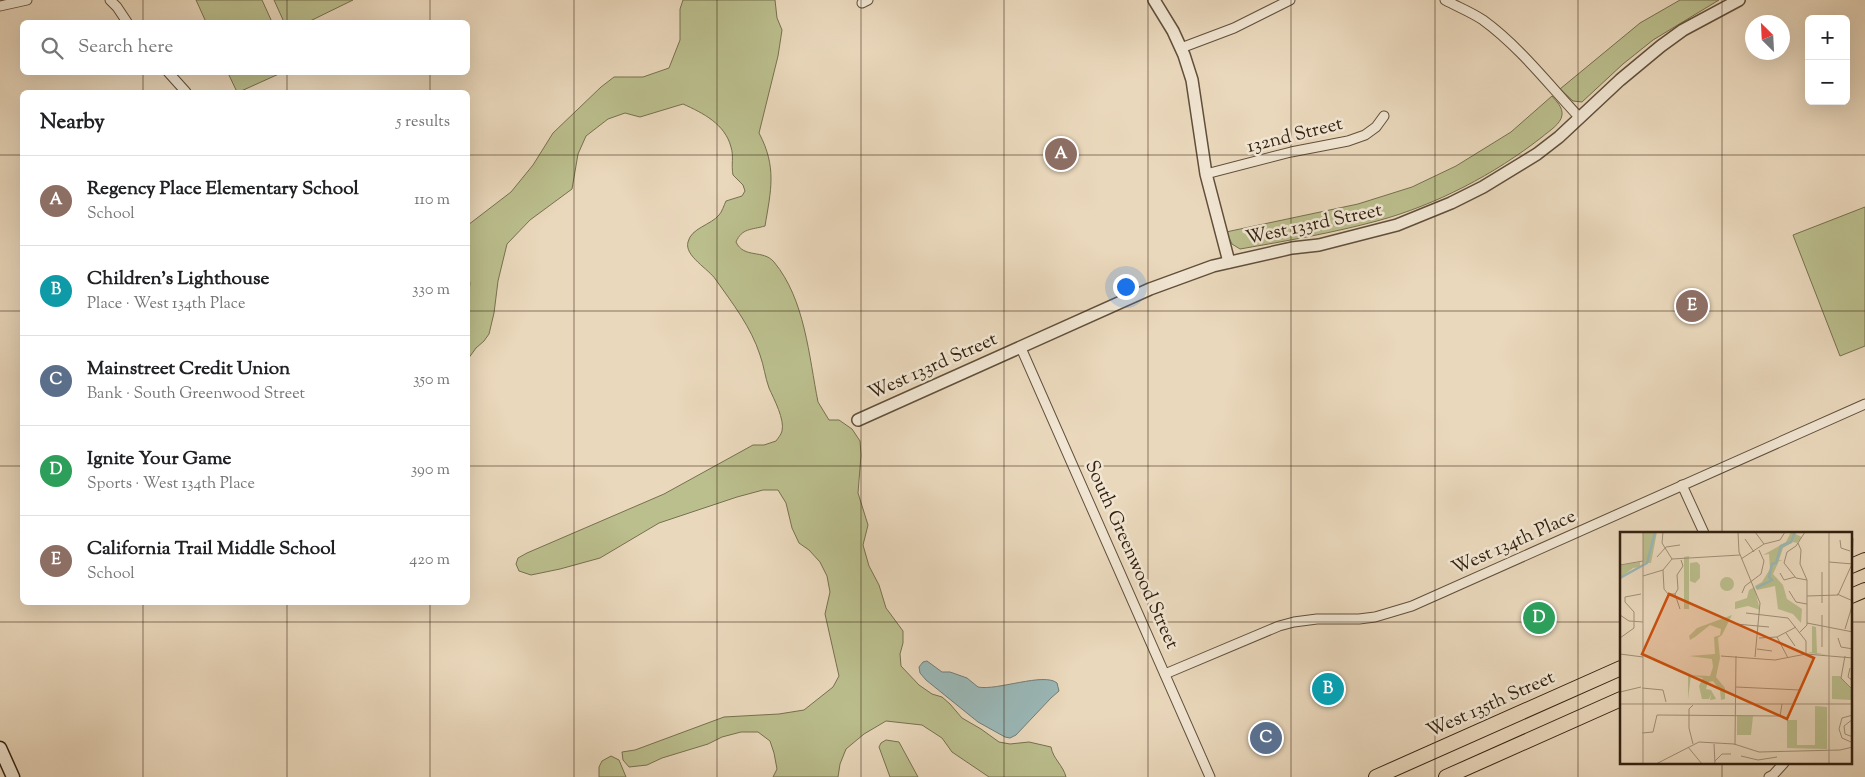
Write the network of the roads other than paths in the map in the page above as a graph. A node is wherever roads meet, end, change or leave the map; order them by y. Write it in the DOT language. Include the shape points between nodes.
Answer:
graph roads {
  1 [pos="27,0"];
  2 [pos="110,0"];
  3 [pos="1154,0"];
  4 [pos="1290,0"];
  5 [pos="1445,0"];
  6 [pos="1739,0"];
  7 [pos="0,6"];
  8 [pos="125,20"];
  9 [pos="1181,48"];
  10 [pos="171,75"];
  11 [pos="184,90"];
  12 [pos="1384,116"];
  13 [pos="1580,118"];
  14 [pos="1206,174"];
  15 [pos="1229,262"];
  16 [pos="1021,348"];
  17 [pos="1865,404"];
  18 [pos="858,420"];
  19 [pos="1682,485"];
  20 [pos="1704,532"];
  21 [pos="1865,560"];
  22 [pos="1852,566"];
  23 [pos="1865,590"];
  24 [pos="1852,596"];
  25 [pos="1620,668"];
  26 [pos="1165,674"];
  27 [pos="1620,699"];
  28 [pos="0,748"];
  29 [pos="1783,764"];
  30 [pos="13,777"];
  31 [pos="1210,777"];
  32 [pos="1376,777"];
  33 [pos="1446,777"];
  34 [pos="1769,777"];
  1 -- 7 [label="street"];
  2 -- 8 [label="street"];
  3 -- 9 [label="street"];
  4 -- 9 [label="street" via="1234,28"];
  5 -- 13 [label="street" via="1481,19 1498,33"];
  6 -- 13 [label="street, West 133rd Street" via="1683,30 1661,46"];
  9 -- 14 [label="street" via="1192,80"];
  10 -- 11 [label="street"];
  12 -- 14 [label="street, 132nd Street" via="1376,128 1348,141"];
  13 -- 15 [label="street, West 133rd Street" via="1510,172 1437,209 1397,225 1319,245"];
  14 -- 15 [label="street"];
  15 -- 16 [label="street, West 133rd Street" via="1150,289"];
  16 -- 18 [label="street, West 133rd Street"];
  16 -- 26 [label="street, South Greenwood Street"];
  17 -- 19 [label="street, West 134th Place"];
  19 -- 20 [label="street"];
  19 -- 26 [label="street, West 134th Place" via="1412,606 1359,620 1317,619 1279,626"];
  21 -- 22 [label="main road"];
  23 -- 24 [label="main road"];
  25 -- 32 [label="main road, West 135th Street"];
  26 -- 31 [label="street, South Greenwood Street"];
  27 -- 33 [label="main road"];
  28 -- 30 [label="main road"];
  29 -- 34 [label="street"];
}
